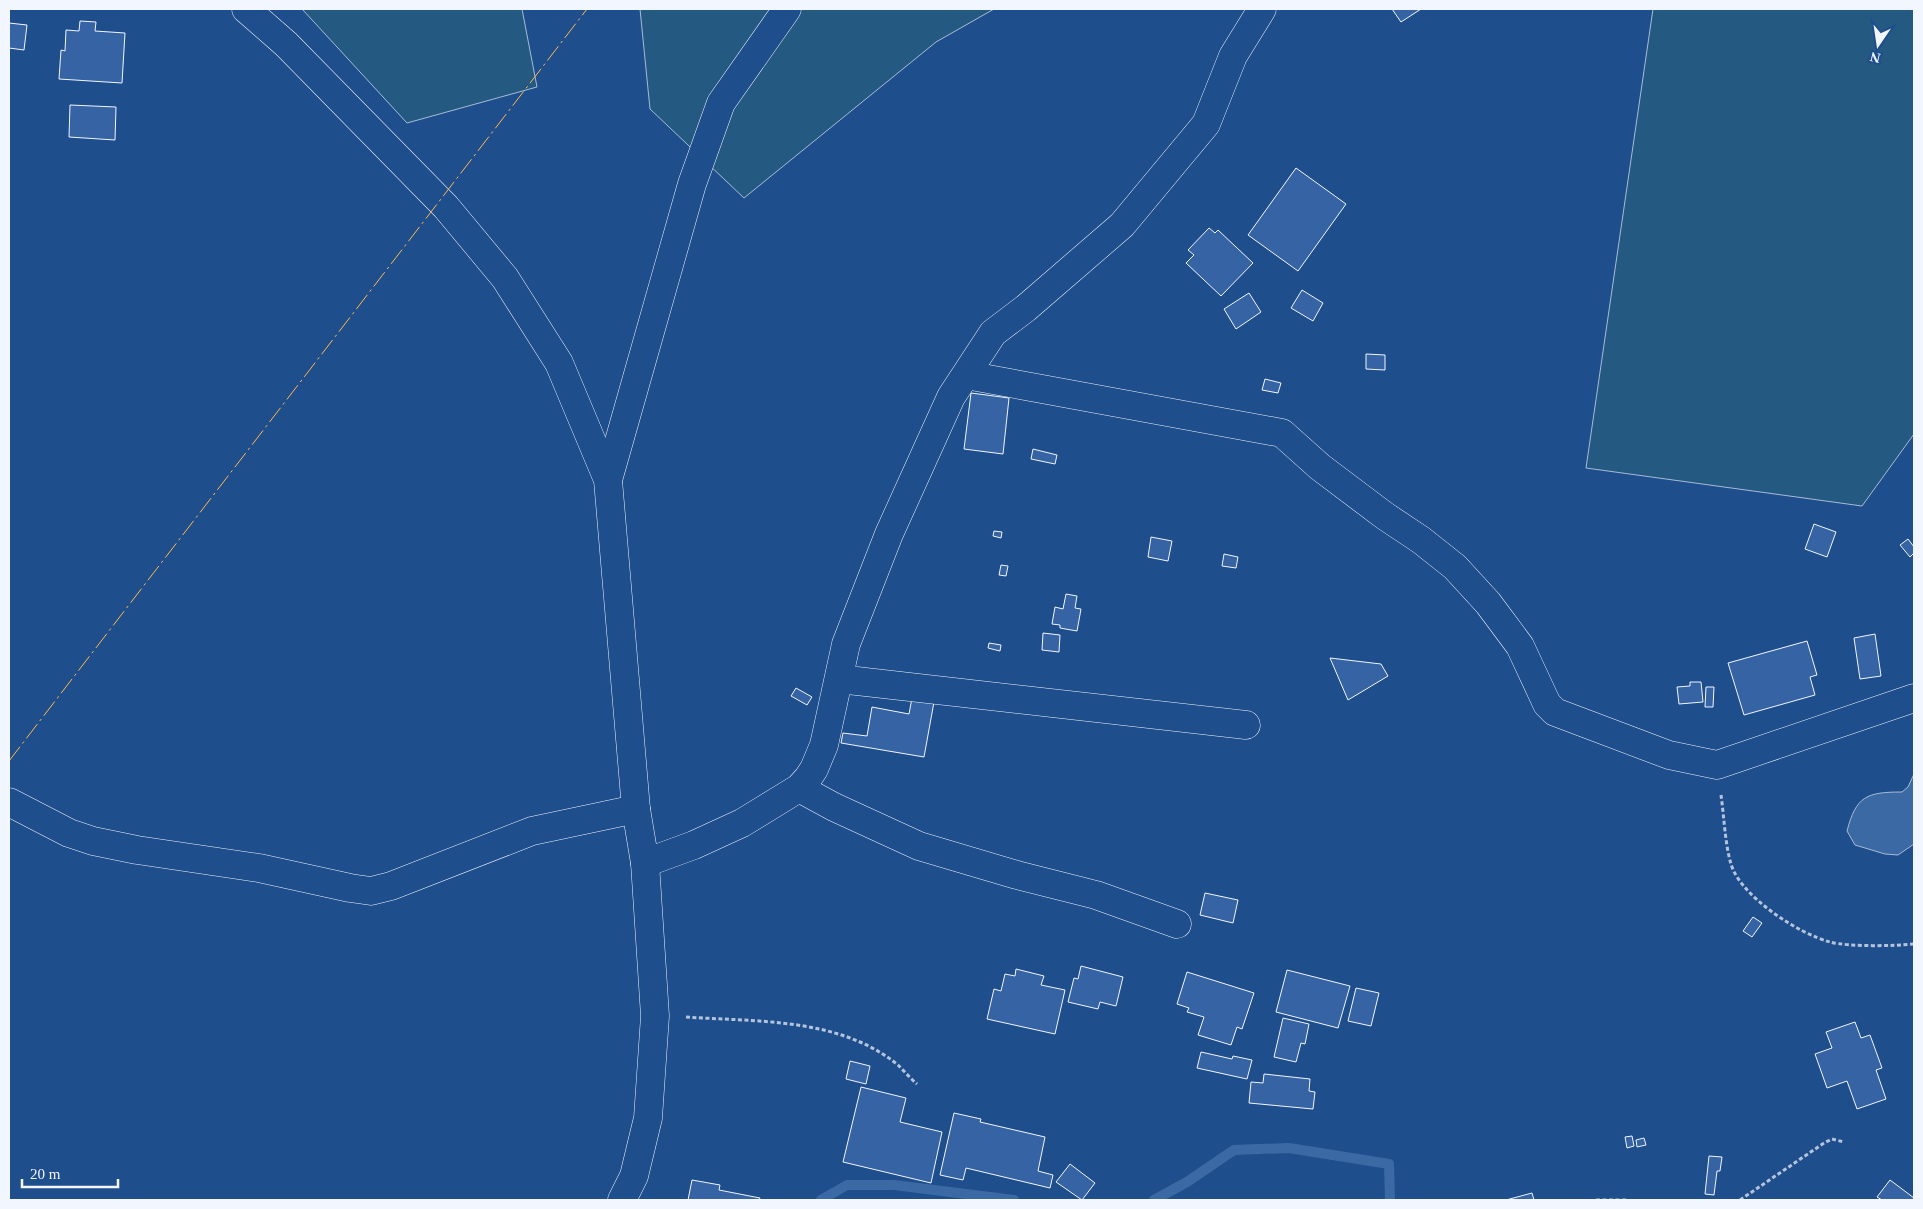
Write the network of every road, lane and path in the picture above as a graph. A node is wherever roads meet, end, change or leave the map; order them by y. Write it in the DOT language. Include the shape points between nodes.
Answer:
graph roads {
  1 [pos="246,9"];
  2 [pos="786,9"];
  3 [pos="1262,9"];
  4 [pos="966,375"];
  5 [pos="608,480"];
  6 [pos="839,679"];
  7 [pos="1914,698"];
  8 [pos="1246,726"];
  9 [pos="1716,765"];
  10 [pos="799,788"];
  11 [pos="9,802"];
  12 [pos="636,809"];
  13 [pos="645,863"];
  14 [pos="1177,924"];
  15 [pos="1914,944"];
  16 [pos="656,1016"];
  17 [pos="917,1084"];
  18 [pos="1844,1142"];
  19 [pos="622,1200"];
  20 [pos="1596,1200"];
  21 [pos="1627,1200"];
  22 [pos="1740,1200"];
  1 -- 5 [label="street" via="286,44 446,207 505,278 559,362"];
  2 -- 5 [label="street" via="721,103 692,184"];
  3 -- 4 [label="street" via="1232,56 1206,124 1122,225 993,333"];
  4 -- 6 [label="street" via="951,397 889,534 846,644"];
  4 -- 9 [label="street" via="1282,433 1320,467 1455,567 1488,603 1520,646 1547,704 1555,712 1669,754"];
  5 -- 12 [label="street"];
  6 -- 8 [label="street"];
  6 -- 10 [label="street" via="820,757"];
  7 -- 9 [label="street"];
  9 -- 15 [label="path" via="1731,864 1739,882 1760,903 1785,921 1830,942"];
  10 -- 13 [label="street" via="742,823"];
  10 -- 14 [label="street" via="919,846 1096,895"];
  11 -- 12 [label="street" via="68,834 93,841 259,868 371,891 532,831"];
  12 -- 13 [label="street"];
  13 -- 16 [label="street"];
  16 -- 17 [label="path" via="798,1024 832,1032 879,1053"];
  16 -- 19 [label="street" via="648,1118 634,1176"];
  18 -- 22 [label="path" via="1832,1140 1824,1143"];
  20 -- 21 [label="path"];
}
